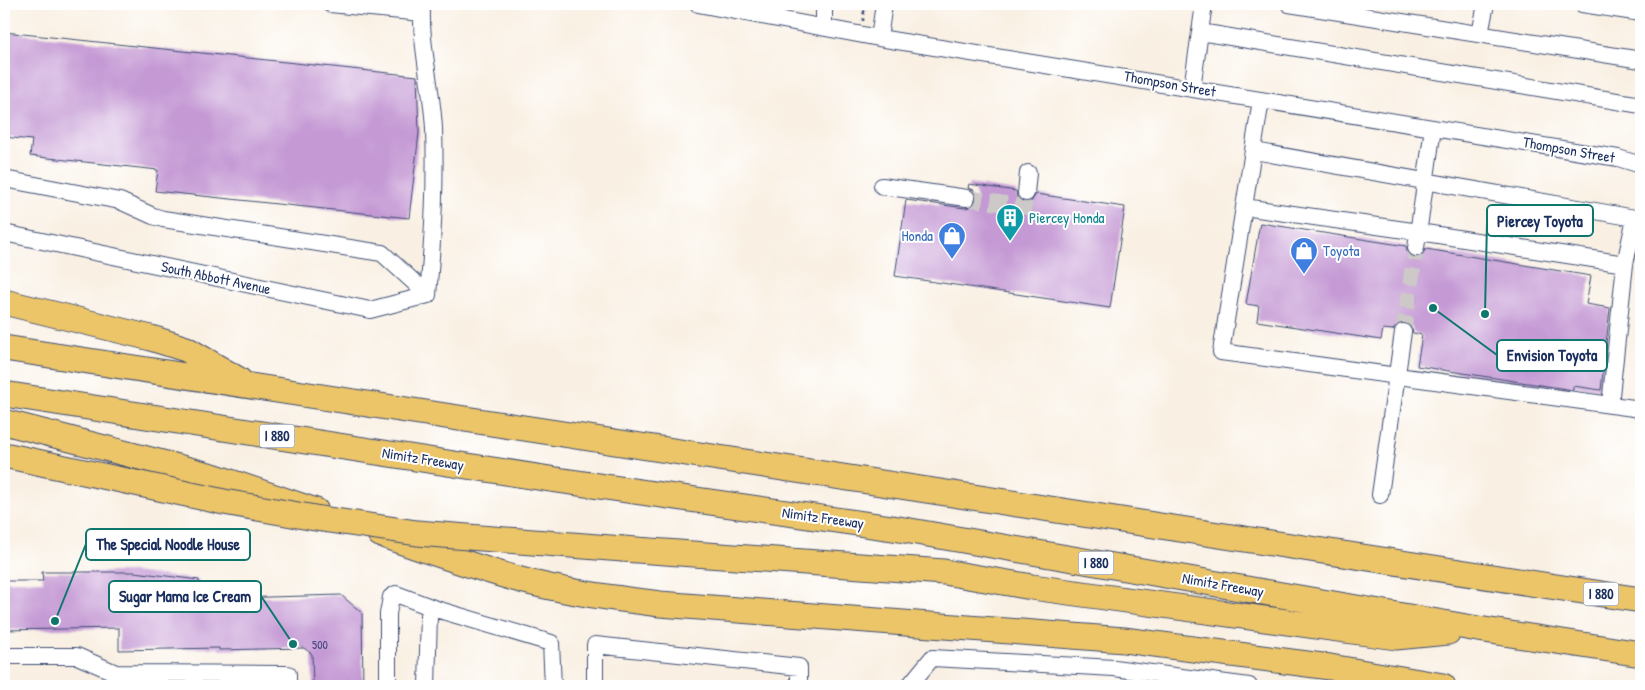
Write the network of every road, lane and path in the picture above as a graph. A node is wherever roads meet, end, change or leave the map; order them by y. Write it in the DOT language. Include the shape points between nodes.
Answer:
graph roads {
  1 [pos="330,4"];
  2 [pos="698,4"];
  3 [pos="824,4"];
  4 [pos="884,4"];
  5 [pos="1204,4"];
  6 [pos="1289,4"];
  7 [pos="1486,4"];
  8 [pos="1582,4"];
  9 [pos="422,9"];
  10 [pos="1641,13"];
  11 [pos="824,28"];
  12 [pos="1200,32"];
  13 [pos="1480,34"];
  14 [pos="879,38"];
  15 [pos="1641,60"];
  16 [pos="1192,88"];
  17 [pos="1261,100"];
  18 [pos="1641,106"];
  19 [pos="1433,128"];
  20 [pos="1254,151"];
  21 [pos="1641,165"];
  22 [pos="1028,173"];
  23 [pos="4,179"];
  24 [pos="1426,181"];
  25 [pos="882,186"];
  26 [pos="1026,192"];
  27 [pos="967,198"];
  28 [pos="1244,207"];
  29 [pos="1638,220"];
  30 [pos="4,233"];
  31 [pos="1418,240"];
  32 [pos="1625,264"];
  33 [pos="428,296"];
  34 [pos="4,302"];
  35 [pos="1403,332"];
  36 [pos="4,348"];
  37 [pos="1396,376"];
  38 [pos="252,388"];
  39 [pos="4,394"];
  40 [pos="1610,405"];
  41 [pos="1641,409"];
  42 [pos="4,422"];
  43 [pos="4,457"];
  44 [pos="1380,495"];
  45 [pos="1561,588"];
  46 [pos="1641,592"];
  47 [pos="1641,600"];
  48 [pos="436,609"];
  49 [pos="1478,629"];
  50 [pos="1641,654"];
  51 [pos="4,656"];
  52 [pos="117,680"];
  53 [pos="288,686"];
  54 [pos="388,686"];
  55 [pos="427,686"];
  56 [pos="553,686"];
  57 [pos="595,686"];
  58 [pos="799,686"];
  59 [pos="908,686"];
  60 [pos="1249,686"];
  61 [pos="1443,686"];
  1 -- 9 [label="street"];
  2 -- 11 [label="street, Thompson Street"];
  3 -- 11 [label="street"];
  4 -- 14 [label="street"];
  5 -- 12 [label="street"];
  6 -- 13 [label="street"];
  7 -- 13 [label="street"];
  8 -- 10 [label="street"];
  9 -- 33 [label="street" via="434,127 435,214"];
  11 -- 14 [label="street, Thompson Street"];
  12 -- 16 [label="street"];
  12 -- 18 [label="street"];
  13 -- 15 [label="street"];
  14 -- 16 [label="street, Thompson Street"];
  16 -- 17 [label="street, Thompson Street"];
  17 -- 19 [label="street, Thompson Street"];
  17 -- 20 [label="street"];
  19 -- 21 [label="street, Thompson Street" via="1618,158"];
  19 -- 24 [label="street"];
  20 -- 24 [label="street"];
  20 -- 28 [label="street"];
  22 -- 26 [label="street"];
  23 -- 33 [label="street" via="120,201 164,219 382,253"];
  24 -- 29 [label="street"];
  24 -- 31 [label="street"];
  25 -- 27 [label="street"];
  28 -- 31 [label="street"];
  28 -- 37 [label="street" via="1221,352"];
  29 -- 32 [label="street"];
  30 -- 33 [label="street, South Abbott Avenue" via="370,310"];
  31 -- 32 [label="street"];
  32 -- 40 [label="street"];
  34 -- 38 [label="highway" via="186,349"];
  35 -- 37 [label="street"];
  36 -- 38 [label="highway, I 880"];
  37 -- 40 [label="street"];
  37 -- 44 [label="street"];
  38 -- 45 [label="highway, I 880"];
  39 -- 49 [label="highway, Nimitz Freeway / I 880" via="899,529"];
  40 -- 41 [label="street"];
  42 -- 61 [label="highway" via="213,476 518,580 588,594 660,604 1124,640 1330,667"];
  43 -- 49 [label="highway, bridge" via="224,502 408,532 944,572 1396,637"];
  45 -- 46 [label="highway"];
  45 -- 47 [label="highway, I 880"];
  48 -- 54 [label="street" via="396,594 391,597"];
  48 -- 55 [label="street" via="428,615"];
  48 -- 56 [label="street" via="551,643"];
  49 -- 50 [label="highway, Nimitz Freeway / I 880"];
  51 -- 52 [label="street" via="77,656"];
  52 -- 53 [label="street" via="288,674"];
  57 -- 58 [label="street" via="595,645 799,667"];
  59 -- 60 [label="street" via="932,658 1114,668"];
}
